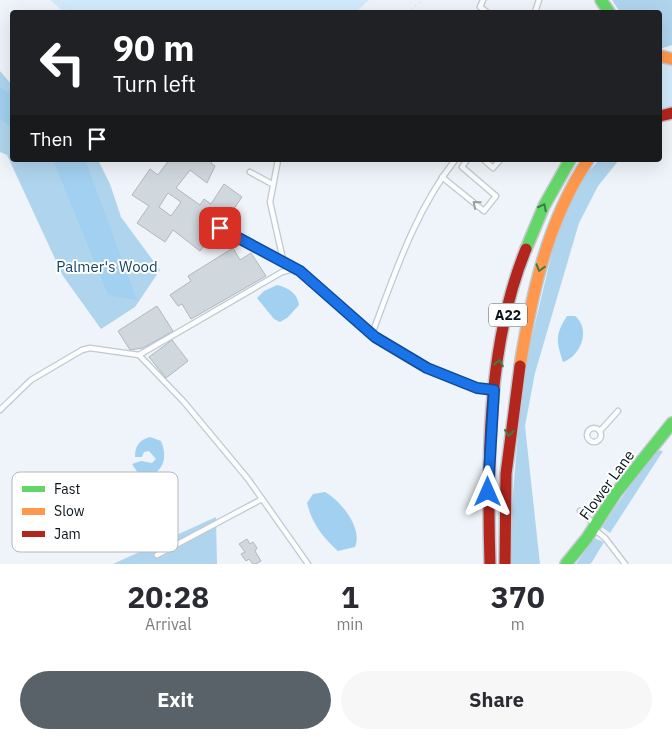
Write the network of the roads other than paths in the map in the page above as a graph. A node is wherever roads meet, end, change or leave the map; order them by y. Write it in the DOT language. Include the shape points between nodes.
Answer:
graph roads {
  1 [pos="483,0"];
  2 [pos="484,10"];
  3 [pos="278,162"];
  4 [pos="453,162"];
  5 [pos="466,162"];
  6 [pos="486,162"];
  7 [pos="498,162"];
  8 [pos="569,162"];
  9 [pos="587,162"];
  10 [pos="250,172"];
  11 [pos="442,177"];
  12 [pos="272,184"];
  13 [pos="203,218"];
  14 [pos="284,264"];
  15 [pos="293,269"];
  16 [pos="372,334"];
  17 [pos="138,356"];
  18 [pos="497,389"];
  19 [pos="0,410"];
  20 [pos="618,411"];
  21 [pos="672,423"];
  22 [pos="600,431"];
  23 [pos="262,499"];
  24 [pos="580,512"];
  25 [pos="594,527"];
  26 [pos="178,544"];
  27 [pos="163,552"];
  28 [pos="157,555"];
  29 [pos="308,564"];
  30 [pos="490,564"];
  31 [pos="505,564"];
  32 [pos="566,564"];
  33 [pos="626,564"];
  1 -- 2 [label="lane" via="480,7"];
  3 -- 12 [label="lane"];
  4 -- 11 [label="lane"];
  5 -- 11 [label="lane, one-way" via="462,167 496,196 484,211"];
  6 -- 7 [label="lane" via="494,168"];
  18 -- 8 [label="main road, A22, one-way" via="514,282 534,227"];
  9 -- 31 [label="main road, A22, one-way" via="564,198 548,243 511,386 503,522"];
  10 -- 12 [label="lane"];
  11 -- 16 [label="lane" via="403,250"];
  12 -- 14 [label="lane" via="270,202"];
  13 -- 14 [label="lane"];
  14 -- 15 [label="lane"];
  15 -- 16 [label="lane" via="300,271"];
  15 -- 17 [label="lane" via="282,272"];
  16 -- 18 [label="lane" via="427,368 477,388"];
  17 -- 19 [label="lane" via="90,348 82,350 31,380"];
  17 -- 23 [label="lane" via="184,402"];
  18 -- 30 [label="main road, A22" via="488,469"];
  20 -- 22 [label="lane"];
  21 -- 25 [label="main road, Flower Lane" via="616,493"];
  23 -- 26 [label="lane"];
  23 -- 29 [label="lane"];
  24 -- 25 [label="lane"];
  25 -- 32 [label="main road, Flower Lane"];
  25 -- 33 [label="lane"];
  27 -- 28 [label="lane"];
}
